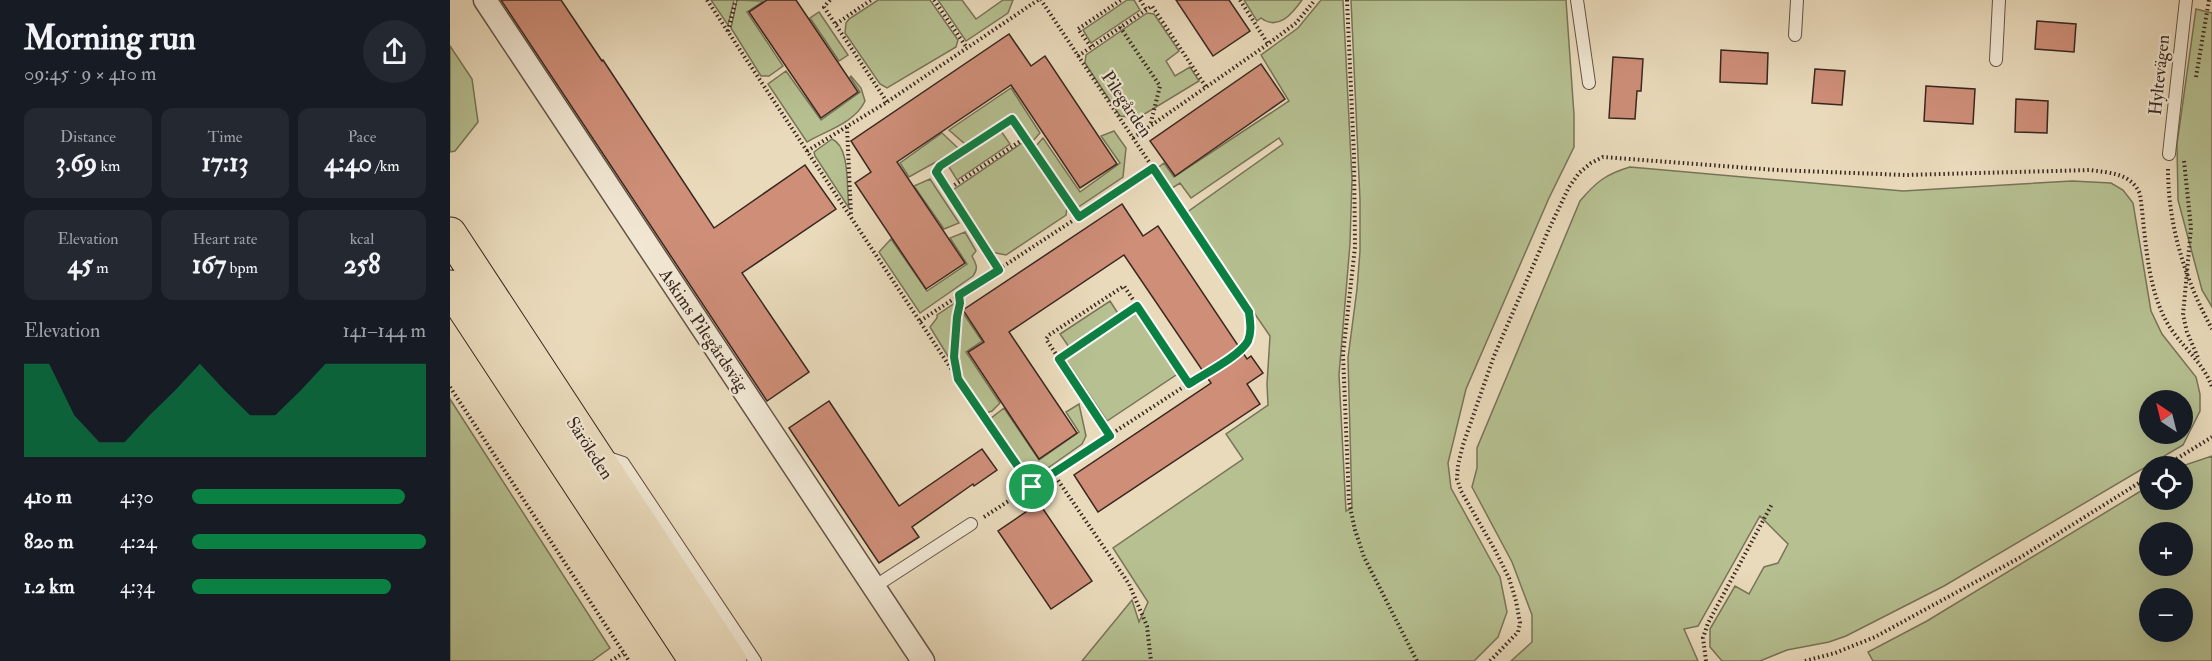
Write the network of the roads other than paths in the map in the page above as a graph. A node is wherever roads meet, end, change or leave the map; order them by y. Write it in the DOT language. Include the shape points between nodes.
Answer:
graph roads {
  1 [pos="485,0"];
  2 [pos="1577,0"];
  3 [pos="1797,0"];
  4 [pos="1999,0"];
  5 [pos="2186,0"];
  6 [pos="1795,35"];
  7 [pos="1996,60"];
  8 [pos="1589,83"];
  9 [pos="2169,154"];
  10 [pos="450,234"];
  11 [pos="450,287"];
  12 [pos="592,453"];
  13 [pos="971,525"];
  14 [pos="874,586"];
  15 [pos="696,661"];
  16 [pos="730,661"];
  17 [pos="755,661"];
  18 [pos="923,661"];
  1 -- 14 [label="street, Askims Pilegårdsväg"];
  2 -- 8 [label="lane"];
  3 -- 6 [label="lane"];
  4 -- 7 [label="lane"];
  5 -- 9 [label="lane, Hyltevägen"];
  10 -- 12 [label="main road, Säröleden"];
  11 -- 15 [label="main road, Säröleden"];
  12 -- 16 [label="main road, Säröleden"];
  12 -- 17 [label="lane" via="623,463"];
  13 -- 14 [label="lane"];
  14 -- 18 [label="street, Askims Pilegårdsväg"];
}
